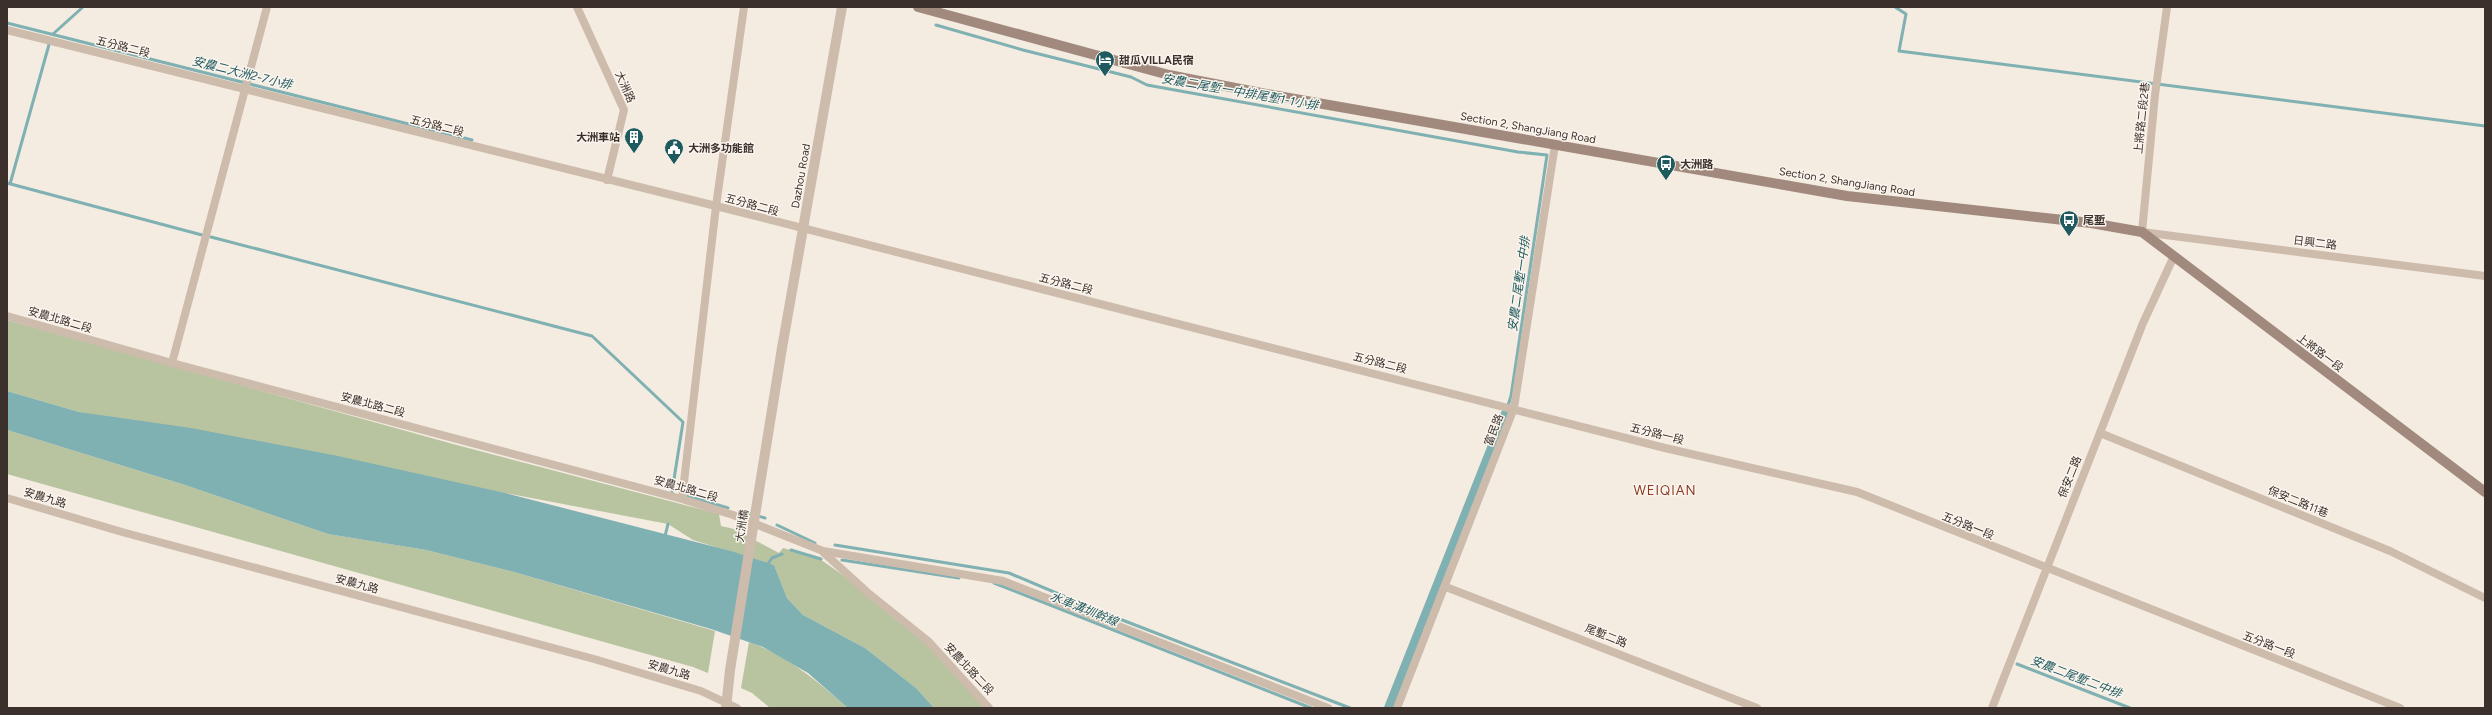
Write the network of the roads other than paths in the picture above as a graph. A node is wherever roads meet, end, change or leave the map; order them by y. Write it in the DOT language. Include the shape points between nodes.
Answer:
graph roads {
  1 [pos="268,7"];
  2 [pos="577,7"];
  3 [pos="744,7"];
  4 [pos="842,7"];
  5 [pos="918,7"];
  6 [pos="2167,7"];
  7 [pos="7,30"];
  8 [pos="244,89"];
  9 [pos="1556,145"];
  10 [pos="607,180"];
  11 [pos="716,206"];
  12 [pos="803,230"];
  13 [pos="2142,232"];
  14 [pos="2174,256"];
  15 [pos="2485,276"];
  16 [pos="7,316"];
  17 [pos="782,348"];
  18 [pos="172,363"];
  19 [pos="1514,408"];
  20 [pos="2100,433"];
  21 [pos="2485,492"];
  22 [pos="7,498"];
  23 [pos="682,499"];
  24 [pos="823,551"];
  25 [pos="2046,569"];
  26 [pos="1446,587"];
  27 [pos="2485,598"];
  28 [pos="726,708"];
  29 [pos="737,708"];
  30 [pos="989,708"];
  31 [pos="1328,708"];
  32 [pos="1397,708"];
  33 [pos="1757,708"];
  34 [pos="1992,708"];
  35 [pos="2400,708"];
  1 -- 8 [label="street"];
  2 -- 10 [label="street, 大洲路" via="624,110"];
  3 -- 11 [label="street"];
  4 -- 12 [label="street, Dazhou Road"];
  5 -- 9 [label="main road, Section 2, ShangJiang Road" via="1169,75"];
  6 -- 13 [label="street, 上將路二段2巷" via="2155,95"];
  7 -- 8 [label="street, 五分路二段"];
  8 -- 10 [label="street, 五分路二段"];
  8 -- 18 [label="street"];
  9 -- 13 [label="main road, Section 2, ShangJiang Road" via="1847,196 1980,213 2091,223"];
  9 -- 19 [label="street, 富民路"];
  10 -- 11 [label="street, 五分路二段"];
  11 -- 12 [label="street, 五分路二段"];
  11 -- 23 [label="street"];
  12 -- 17 [label="street, Dazhou Road"];
  12 -- 19 [label="street, 五分路二段"];
  13 -- 14 [label="main road, 上將路一段"];
  13 -- 15 [label="street, 日興二路"];
  14 -- 20 [label="street, 保安二路" via="2143,323"];
  14 -- 21 [label="main road, 上將路一段"];
  16 -- 18 [label="street, 安農北路二段"];
  17 -- 28 [label="street, 大洲橋, bridge"];
  18 -- 23 [label="street, 安農北路二段"];
  19 -- 25 [label="street, 五分路一段" via="1665,448 1856,492"];
  19 -- 26 [label="street, 富民路"];
  20 -- 25 [label="street, 保安二路"];
  20 -- 27 [label="street, 保安二路11巷" via="2390,551"];
  22 -- 29 [label="street, 安農九路" via="130,534 594,659 701,691"];
  23 -- 24 [label="street, 安農北路二段" via="733,515"];
  24 -- 30 [label="street, 安農北路二段" via="867,592 928,641"];
  24 -- 31 [label="street" via="1003,581"];
  25 -- 34 [label="street, 保安二路"];
  25 -- 35 [label="street, 五分路一段"];
  26 -- 32 [label="street, 富民路"];
  26 -- 33 [label="street, 尾塹二路"];
}
